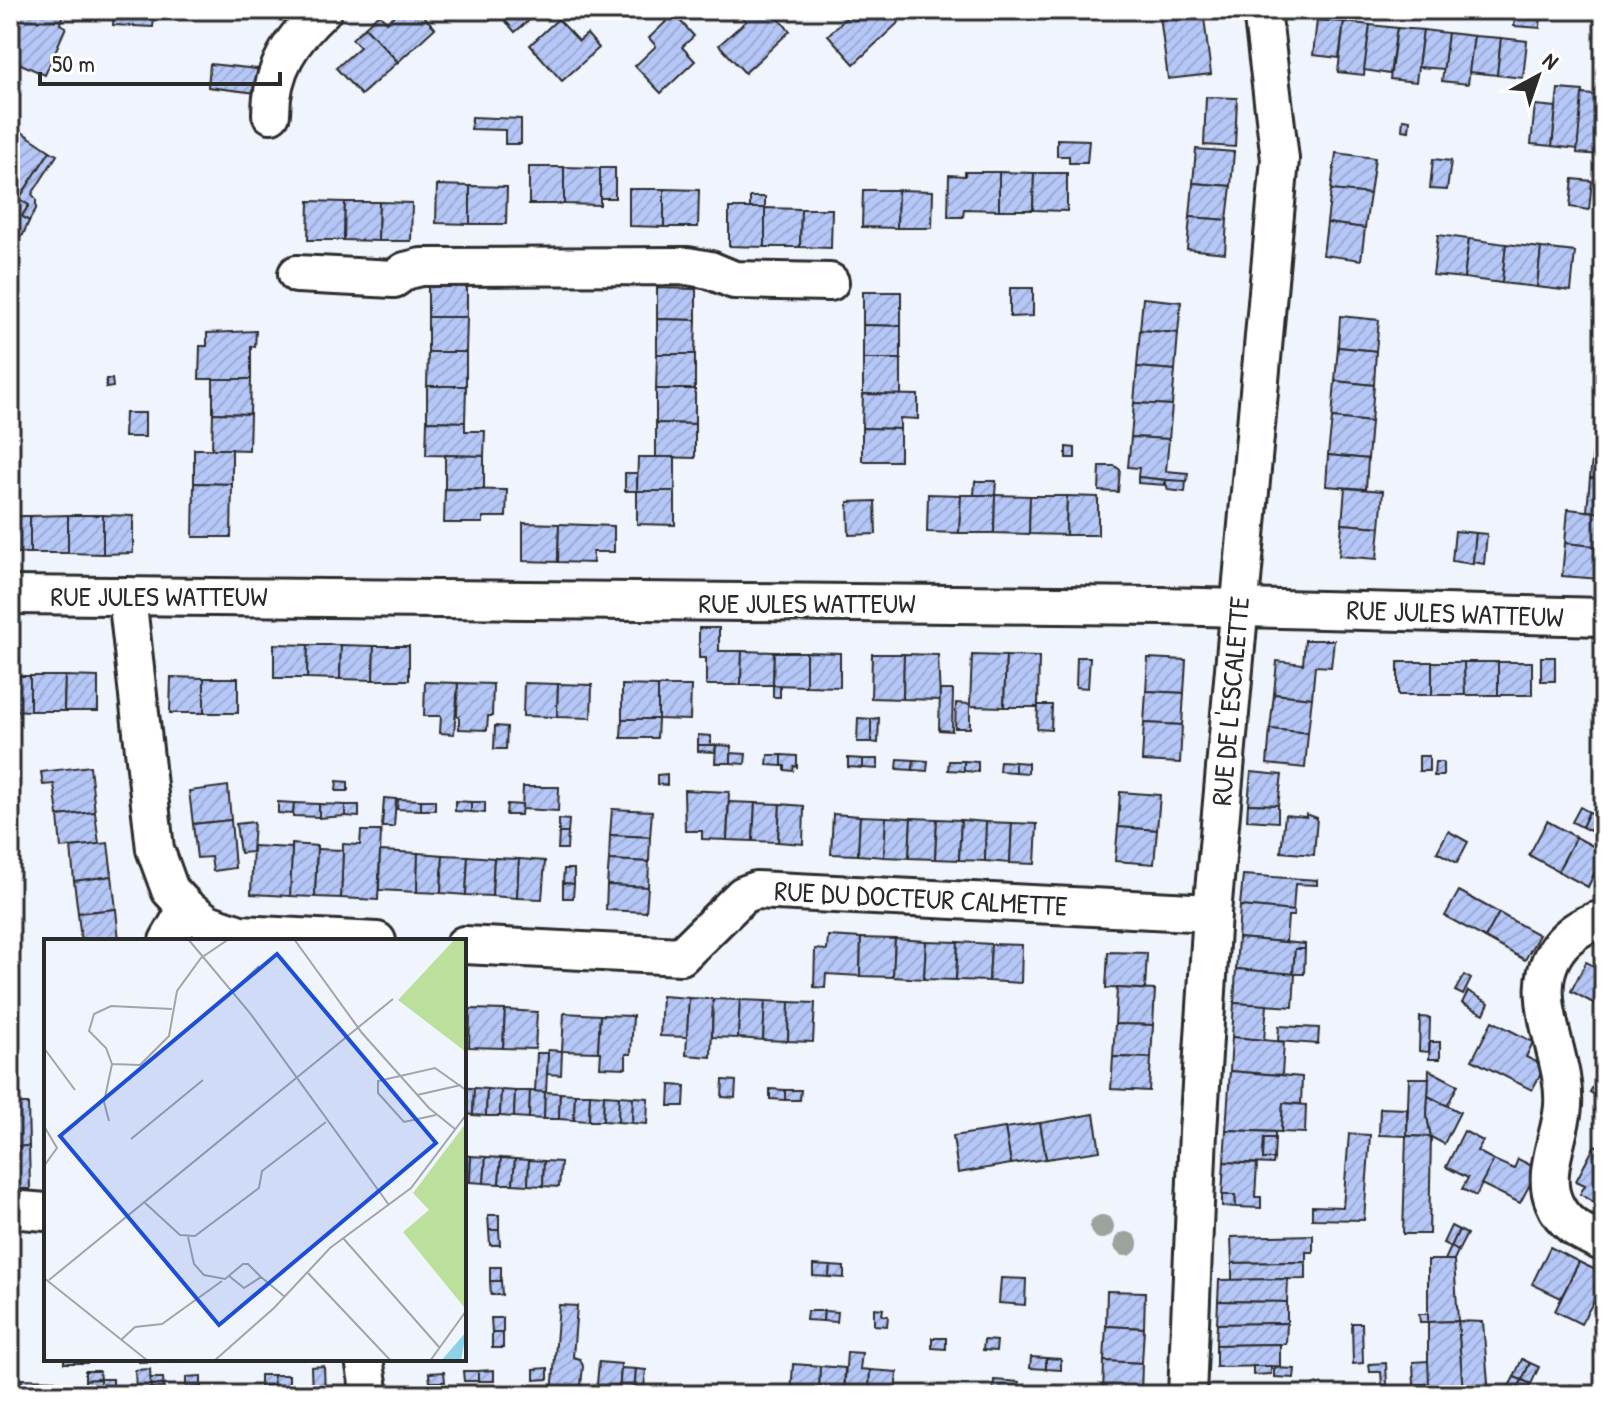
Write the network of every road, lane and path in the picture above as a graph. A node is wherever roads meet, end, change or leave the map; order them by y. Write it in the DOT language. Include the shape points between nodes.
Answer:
graph roads {
  1 [pos="323,10"];
  2 [pos="1262,10"];
  3 [pos="271,114"];
  4 [pos="297,274"];
  5 [pos="830,282"];
  6 [pos="10,595"];
  7 [pos="127,596"];
  8 [pos="1238,607"];
  9 [pos="1604,617"];
  10 [pos="187,908"];
  11 [pos="1212,913"];
  12 [pos="1604,919"];
  13 [pos="169,939"];
  14 [pos="338,939"];
  15 [pos="466,945"];
  16 [pos="10,1209"];
  17 [pos="44,1212"];
  18 [pos="1604,1243"];
  19 [pos="364,1361"];
  20 [pos="370,1395"];
  21 [pos="1187,1395"];
  1 -- 3 [label="street" via="277,71"];
  2 -- 8 [label="street, RUE DE L'ESCALETTE" via="1280,159"];
  4 -- 5 [label="street" via="394,279 421,267 687,266 734,280"];
  6 -- 7 [label="street, RUE JULES WATTEUW"];
  7 -- 8 [label="street, RUE JULES WATTEUW"];
  7 -- 10 [label="street" via="155,849 170,890"];
  8 -- 9 [label="street, RUE JULES WATTEUW"];
  8 -- 11 [label="street, RUE DE L'ESCALETTE"];
  10 -- 13 [label="street"];
  10 -- 14 [label="street" via="208,923 240,934"];
  11 -- 15 [label="street, RUE DU DOCTEUR CALMETTE" via="756,890 743,895 681,956"];
  11 -- 21 [label="street, RUE DE L'ESCALETTE"];
  12 -- 18 [label="street" via="1561,944 1545,973 1543,991 1564,1089 1552,1198 1561,1218"];
  16 -- 17 [label="street"];
  19 -- 20 [label="street"];
}
